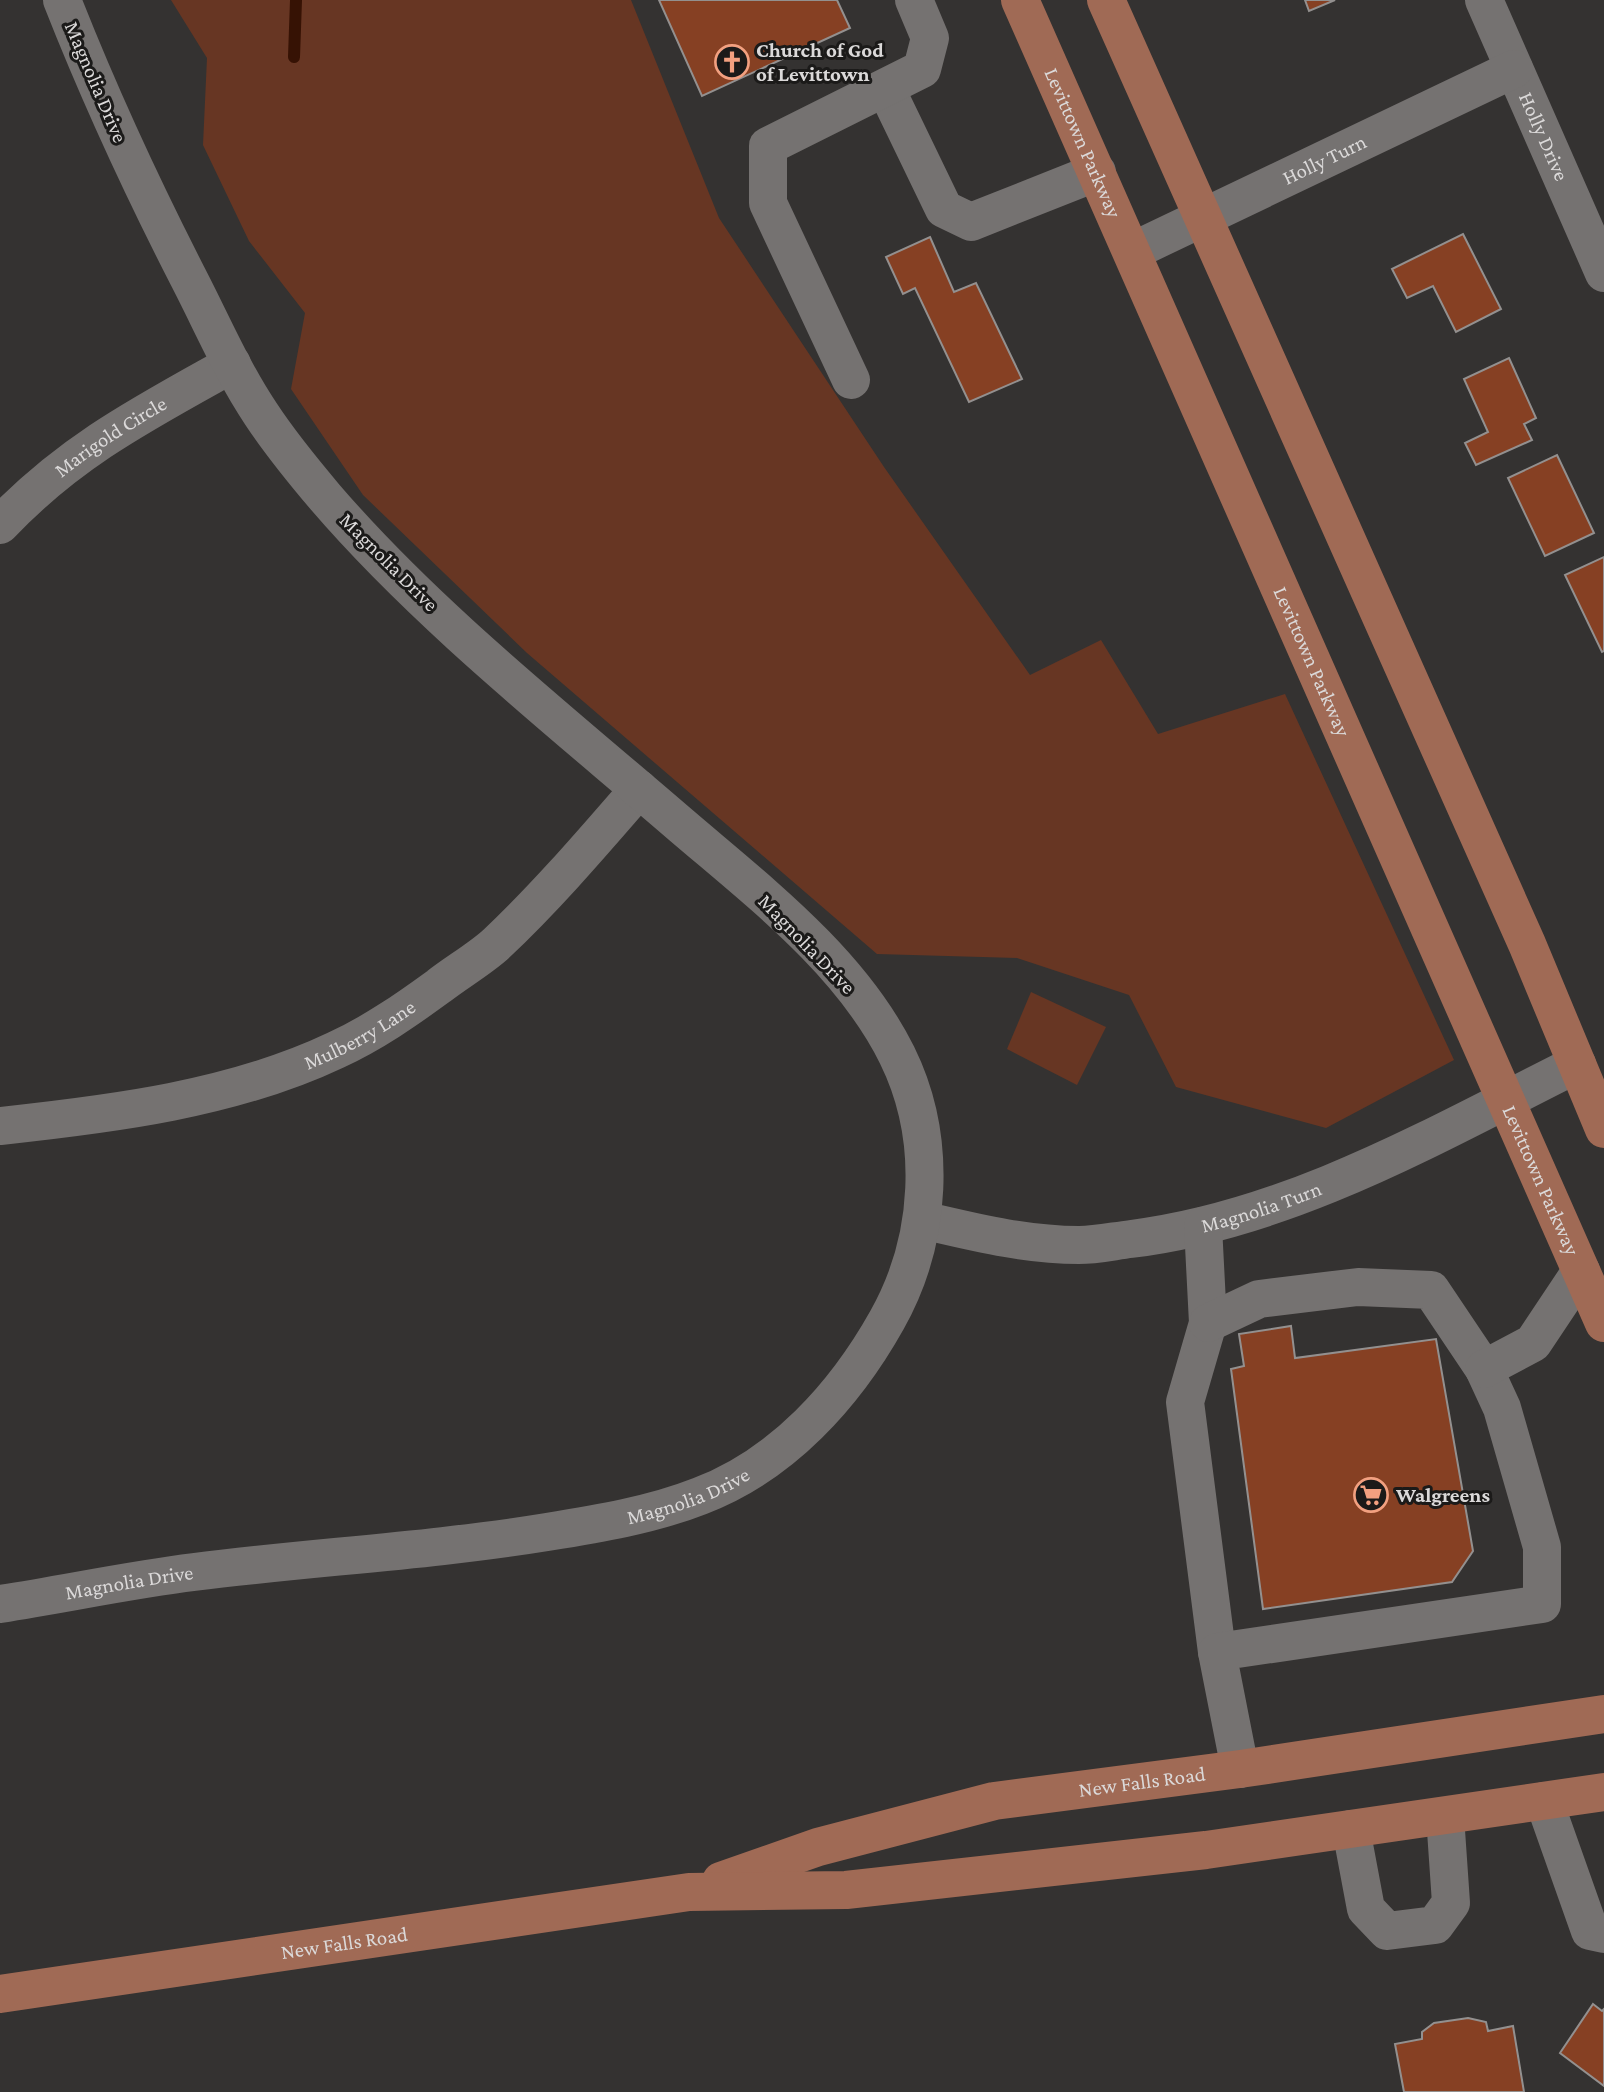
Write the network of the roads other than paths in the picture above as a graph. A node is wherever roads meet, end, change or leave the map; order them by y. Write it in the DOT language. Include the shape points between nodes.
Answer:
graph roads {
  1 [pos="62,0"];
  2 [pos="914,0"];
  3 [pos="1020,0"];
  4 [pos="1106,0"];
  5 [pos="1484,0"];
  6 [pos="1514,69"];
  7 [pos="886,89"];
  8 [pos="1097,172"];
  9 [pos="1204,216"];
  10 [pos="1133,251"];
  11 [pos="1604,273"];
  12 [pos="232,365"];
  13 [pos="851,380"];
  14 [pos="0,525"];
  15 [pos="639,789"];
  16 [pos="1577,1064"];
  17 [pos="1506,1100"];
  18 [pos="0,1126"];
  19 [pos="1604,1129"];
  20 [pos="922,1220"];
  21 [pos="1203,1226"];
  22 [pos="1581,1271"];
  23 [pos="1208,1323"];
  24 [pos="1604,1323"];
  25 [pos="1484,1369"];
  26 [pos="0,1604"];
  27 [pos="1217,1652"];
  28 [pos="1604,1714"];
  29 [pos="1240,1769"];
  30 [pos="1604,1792"];
  31 [pos="1544,1801"];
  32 [pos="1445,1815"];
  33 [pos="1351,1829"];
  34 [pos="689,1892"];
  35 [pos="1604,1934"];
  36 [pos="0,1994"];
  1 -- 12 [label="street, Magnolia Drive" via="129,160"];
  2 -- 7 [label="street" via="930,38 922,69"];
  3 -- 8 [label="main road, Levittown Parkway"];
  4 -- 9 [label="main road"];
  5 -- 6 [label="street, Holly Drive"];
  6 -- 9 [label="street, Holly Turn"];
  6 -- 11 [label="street, Holly Drive"];
  7 -- 8 [label="street" via="944,209 971,222"];
  7 -- 13 [label="street" via="768,146 768,203"];
  8 -- 10 [label="main road, Levittown Parkway"];
  9 -- 10 [label="street, Holly Turn"];
  9 -- 16 [label="main road"];
  10 -- 17 [label="main road, Levittown Parkway"];
  12 -- 14 [label="street, Marigold Circle" via="114,429 63,465"];
  12 -- 15 [label="street, Magnolia Drive" via="261,414 326,498 415,593"];
  15 -- 18 [label="street, Mulberry Lane" via="493,947 394,1018 335,1051 273,1076 215,1092"];
  15 -- 20 [label="street, Magnolia Drive" via="822,954 876,1019 899,1059 915,1105 924,1160"];
  16 -- 17 [label="street, Magnolia Turn"];
  16 -- 19 [label="main road"];
  17 -- 21 [label="street, Magnolia Turn" via="1332,1184"];
  17 -- 22 [label="main road, Levittown Parkway"];
  20 -- 21 [label="street, Magnolia Turn" via="1021,1242 1081,1245"];
  20 -- 26 [label="street, Magnolia Drive" via="905,1287 876,1339 836,1395 778,1453 750,1473 698,1497 599,1524 447,1548 192,1572"];
  21 -- 23 [label="street"];
  22 -- 24 [label="main road, Levittown Parkway"];
  22 -- 25 [label="street" via="1533,1343"];
  23 -- 25 [label="street" via="1259,1299 1358,1287 1431,1290"];
  23 -- 27 [label="street" via="1185,1402"];
  25 -- 27 [label="street" via="1502,1408 1542,1547 1542,1604"];
  27 -- 29 [label="street"];
  28 -- 29 [label="main road, New Falls Road"];
  29 -- 34 [label="main road, New Falls Road" via="994,1801 818,1847"];
  30 -- 31 [label="main road, New Falls Road"];
  31 -- 32 [label="main road, New Falls Road"];
  31 -- 35 [label="street" via="1590,1931"];
  32 -- 33 [label="main road, New Falls Road"];
  32 -- 33 [label="street" via="1451,1903 1435,1925 1387,1931 1366,1909"];
  33 -- 34 [label="main road, New Falls Road" via="846,1890"];
  34 -- 36 [label="main road, New Falls Road"];
}
